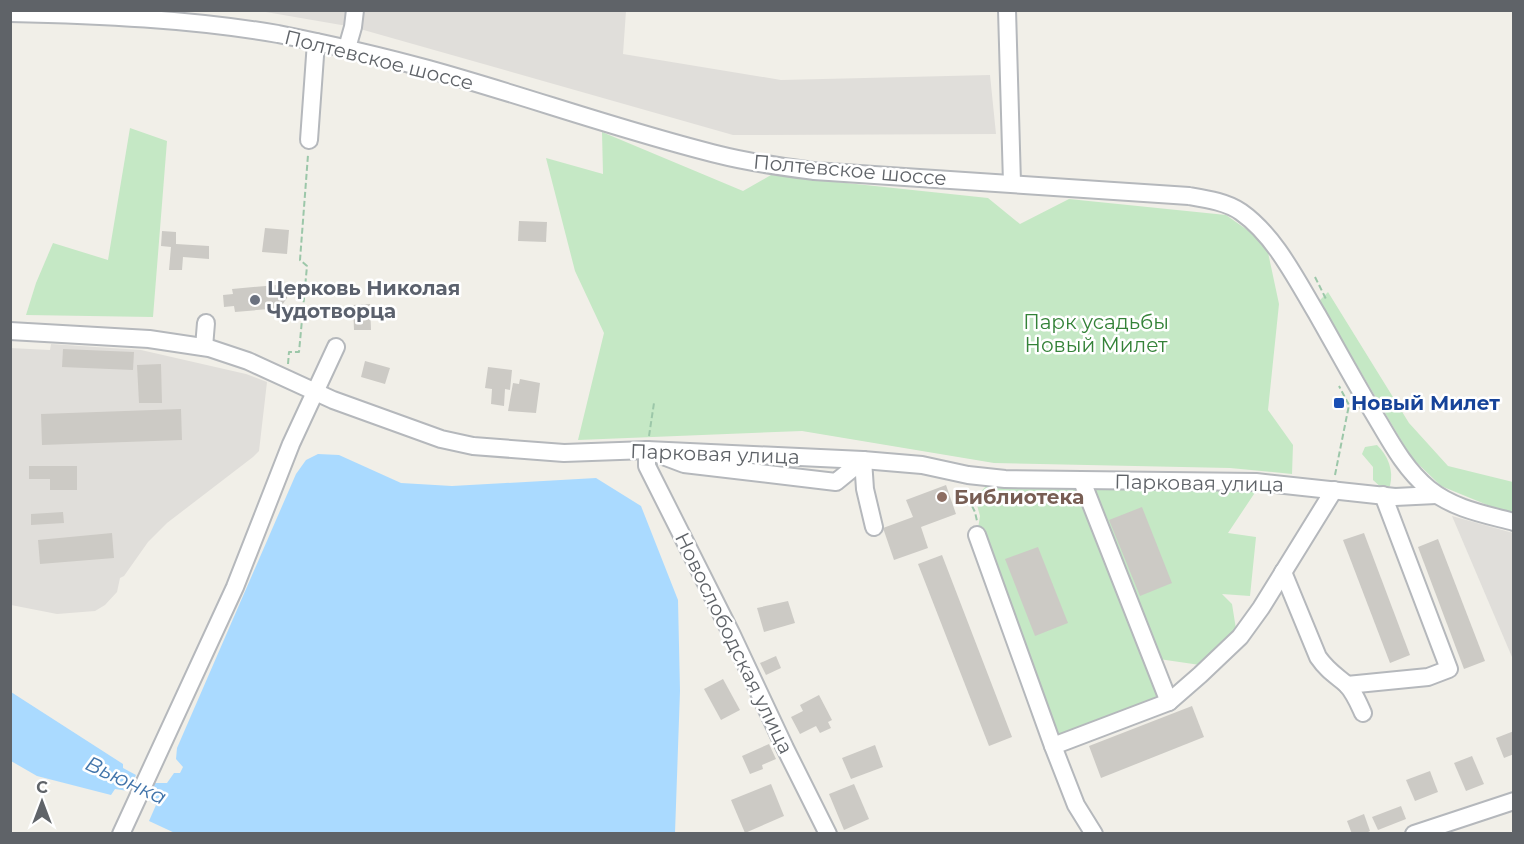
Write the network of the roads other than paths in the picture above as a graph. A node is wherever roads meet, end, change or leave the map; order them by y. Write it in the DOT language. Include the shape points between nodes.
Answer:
graph roads {
  1 [pos="355,10"];
  2 [pos="1007,10"];
  3 [pos="80,12"];
  4 [pos="10,13"];
  5 [pos="115,13"];
  6 [pos="316,42"];
  7 [pos="347,48"];
  8 [pos="309,140"];
  9 [pos="1012,183"];
  10 [pos="206,324"];
  11 [pos="10,331"];
  12 [pos="41,332"];
  13 [pos="204,347"];
  14 [pos="336,347"];
  15 [pos="41,350"];
  16 [pos="315,393"];
  17 [pos="648,450"];
  18 [pos="863,459"];
  19 [pos="1082,481"];
  20 [pos="1334,490"];
  21 [pos="1383,495"];
  22 [pos="1436,495"];
  23 [pos="1514,522"];
  24 [pos="874,527"];
  25 [pos="977,536"];
  26 [pos="1283,572"];
  27 [pos="1347,685"];
  28 [pos="1169,702"];
  29 [pos="1363,713"];
  30 [pos="1053,746"];
  31 [pos="1514,801"];
  32 [pos="122,834"];
  33 [pos="828,834"];
  34 [pos="1095,834"];
  35 [pos="1414,834"];
  1 -- 7 [label="street"];
  2 -- 9 [label="street" via="1001,109"];
  3 -- 4 [label="street, Полтевское шоссе"];
  3 -- 5 [label="street, Полтевское шоссе"];
  5 -- 6 [label="street, Полтевское шоссе"];
  6 -- 7 [label="street, Полтевское шоссе"];
  6 -- 8 [label="street"];
  7 -- 9 [label="street, Полтевское шоссе" via="722,156 814,171"];
  9 -- 22 [label="street, Полтевское шоссе" via="1190,196 1240,211 1258,227 1294,275 1402,459"];
  10 -- 13 [label="street"];
  11 -- 12 [label="street, Парковая улица"];
  12 -- 13 [label="street, Парковая улица"];
  12 -- 15 [label="street"];
  13 -- 16 [label="street, Парковая улица" via="227,353"];
  14 -- 16 [label="street"];
  16 -- 17 [label="street, Парковая улица" via="463,444 564,453"];
  16 -- 32 [label="street" via="235,587"];
  17 -- 18 [label="street, Парковая улица"];
  17 -- 18 [label="street" via="684,464 836,482"];
  17 -- 33 [label="street, Новослободская улица" via="647,466"];
  18 -- 19 [label="street, Парковая улица" via="1005,479"];
  18 -- 24 [label="street" via="864,489"];
  19 -- 20 [label="street, Парковая улица" via="1245,482"];
  19 -- 28 [label="street"];
  20 -- 21 [label="street, Парковая улица"];
  20 -- 26 [label="street"];
  21 -- 22 [label="street, Парковая улица"];
  21 -- 27 [label="street" via="1449,669 1428,677"];
  22 -- 23 [label="street, Полтевское шоссе" via="1457,506"];
  25 -- 30 [label="street"];
  26 -- 27 [label="street" via="1318,657 1326,669"];
  26 -- 28 [label="street" via="1240,637"];
  27 -- 29 [label="street"];
  28 -- 30 [label="street"];
  30 -- 34 [label="street" via="1076,805"];
  31 -- 35 [label="street"];
}
